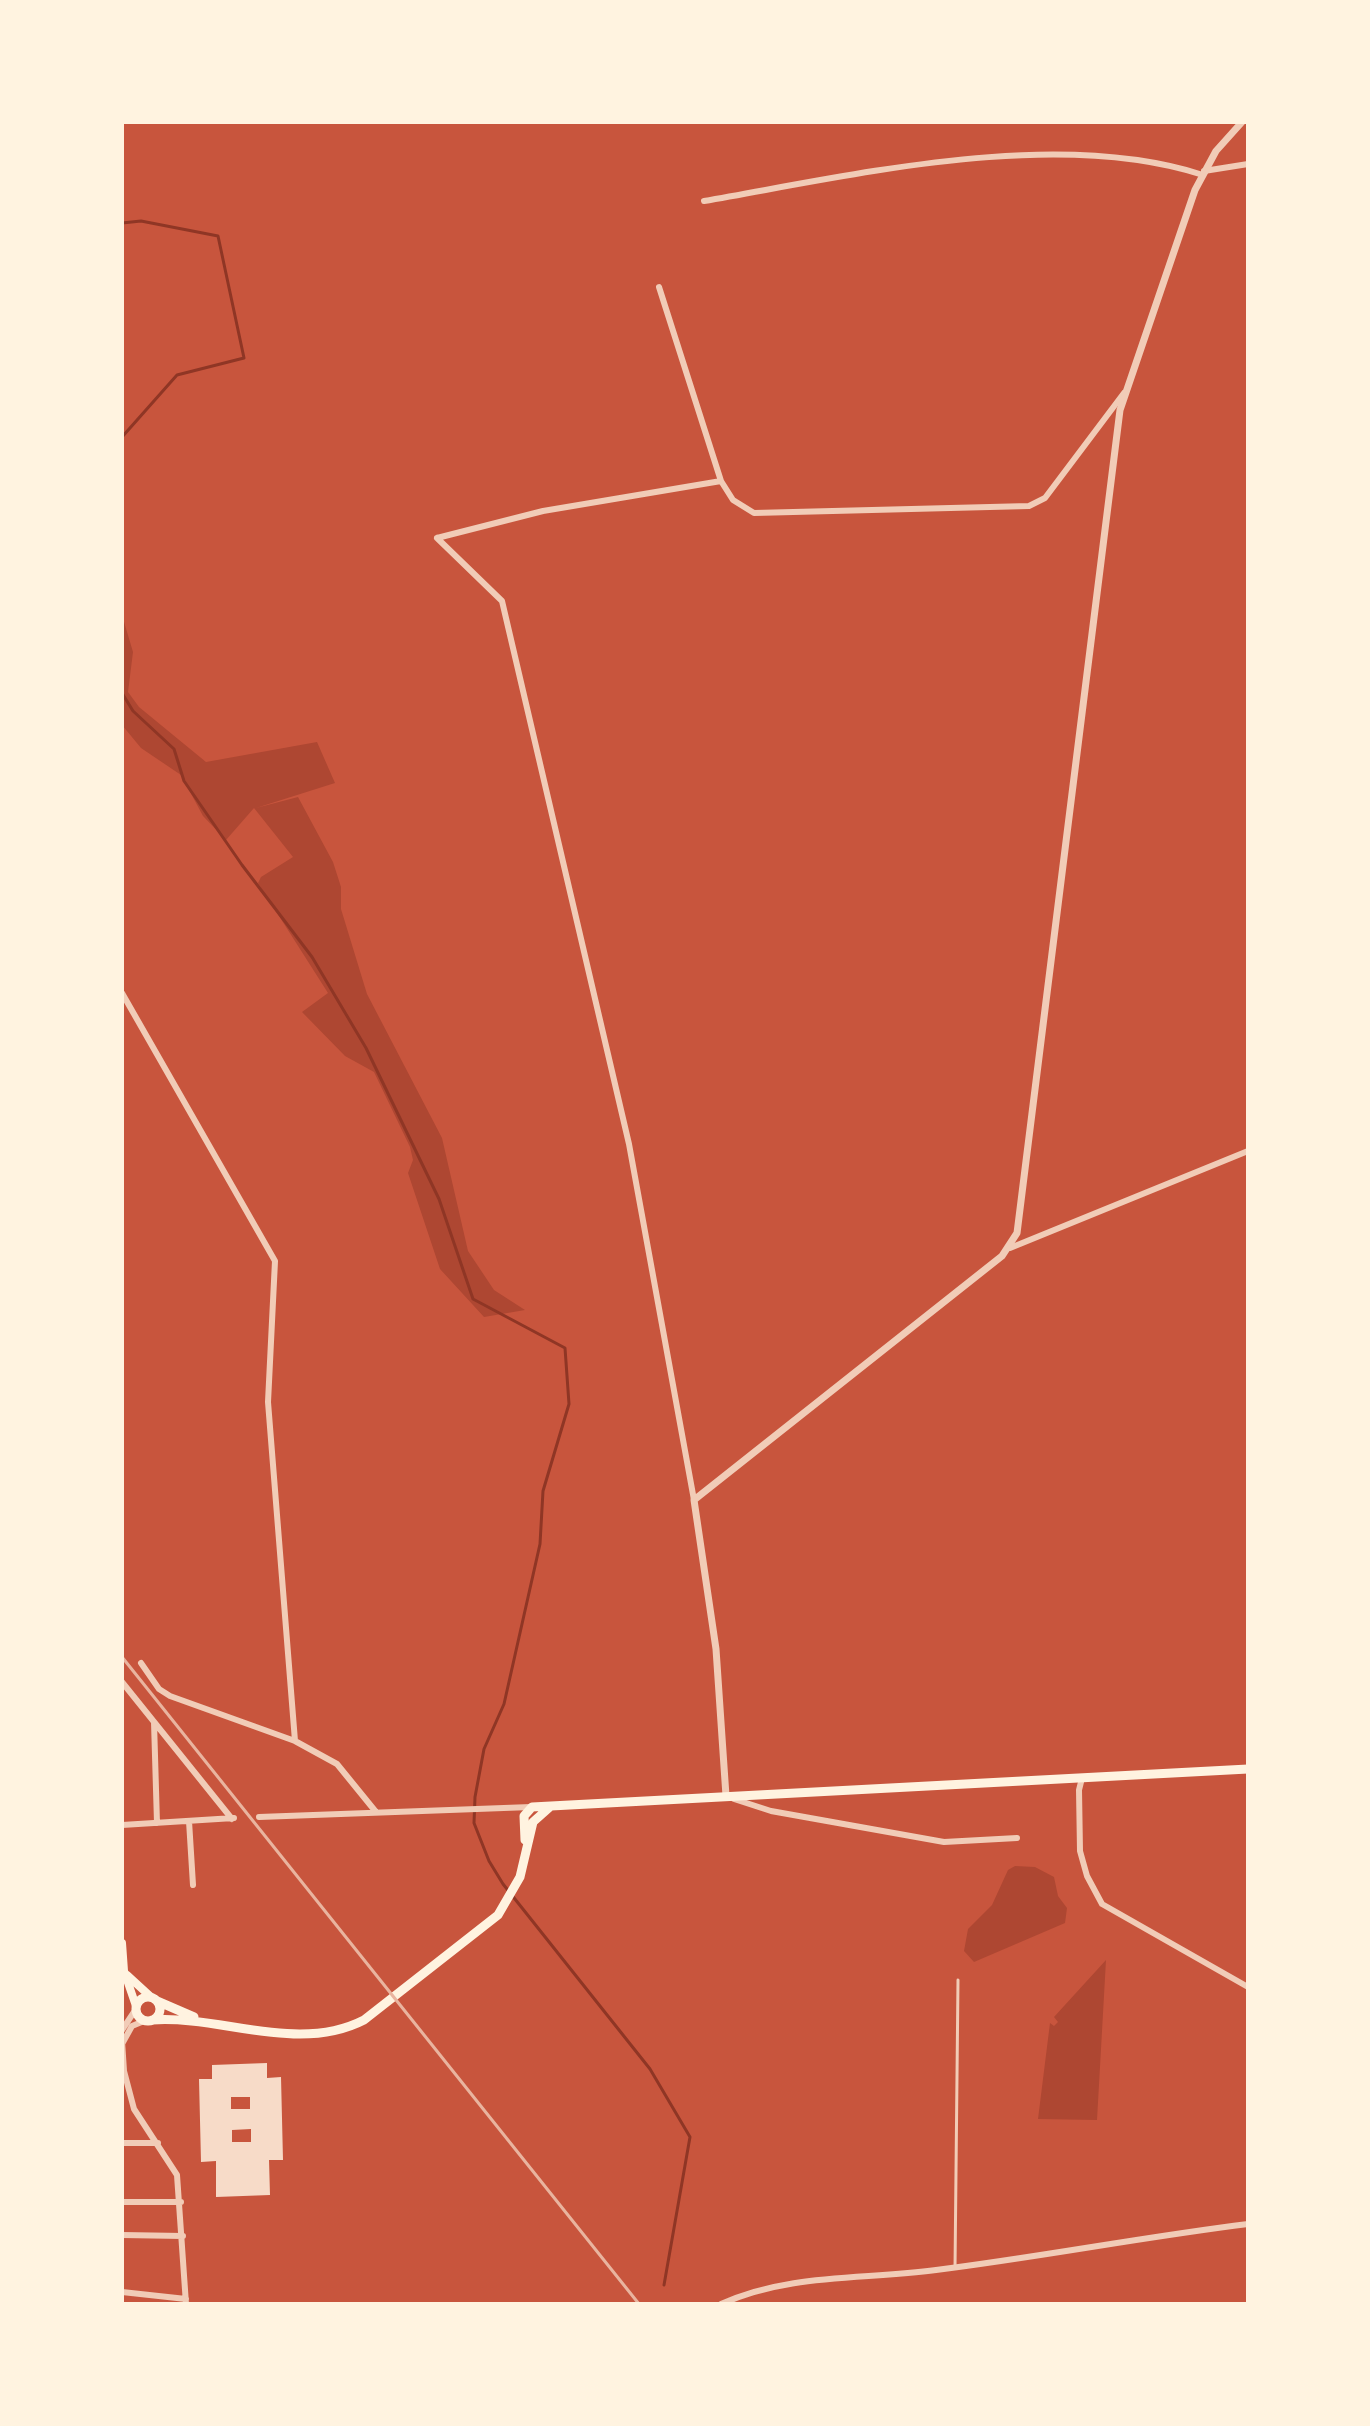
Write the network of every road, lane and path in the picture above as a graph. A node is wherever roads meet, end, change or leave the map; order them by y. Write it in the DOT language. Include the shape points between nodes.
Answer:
graph roads {
  1 [pos="1242,122"];
  2 [pos="1248,164"];
  3 [pos="1204,173"];
  4 [pos="704,201"];
  5 [pos="659,287"];
  6 [pos="1124,393"];
  7 [pos="721,481"];
  8 [pos="122,993"];
  9 [pos="1248,1151"];
  10 [pos="1010,1248"];
  11 [pos="694,1500"];
  12 [pos="141,1663"];
  13 [pos="122,1682"];
  14 [pos="154,1722"];
  15 [pos="295,1741"];
  16 [pos="1248,1769"];
  17 [pos="1082,1778"];
  18 [pos="726,1796"];
  19 [pos="551,1806"];
  20 [pos="500,1807"];
  21 [pos="532,1807"];
  22 [pos="376,1812"];
  23 [pos="259,1817"];
  24 [pos="189,1821"];
  25 [pos="157,1823"];
  26 [pos="528,1823"];
  27 [pos="122,1825"];
  28 [pos="1017,1838"];
  29 [pos="193,1885"];
  30 [pos="122,1943"];
  31 [pos="123,1966"];
  32 [pos="958,1980"];
  33 [pos="1248,1987"];
  34 [pos="154,1999"];
  35 [pos="136,2008"];
  36 [pos="148,2020"];
  37 [pos="201,2020"];
  38 [pos="122,2030"];
  39 [pos="122,2043"];
  40 [pos="123,2071"];
  41 [pos="122,2109"];
  42 [pos="134,2109"];
  43 [pos="122,2143"];
  44 [pos="158,2143"];
  45 [pos="122,2202"];
  46 [pos="181,2202"];
  47 [pos="1248,2224"];
  48 [pos="122,2235"];
  49 [pos="183,2236"];
  50 [pos="955,2268"];
  51 [pos="122,2292"];
  52 [pos="141,2294"];
  53 [pos="186,2302"];
  54 [pos="141,2304"];
  55 [pos="721,2304"];
  1 -- 3 [label="street"];
  2 -- 3 [label="street"];
  3 -- 4 [label="street" via="1061,153 844,177"];
  3 -- 6 [label="street"];
  5 -- 7 [label="street"];
  6 -- 7 [label="street" via="1045,498 1029,506 754,513 733,500"];
  6 -- 10 [label="street" via="1020,1216"];
  7 -- 11 [label="street" via="543,511 437,538 502,601 629,1144"];
  8 -- 15 [label="street" via="275,1261 268,1402"];
  9 -- 10 [label="street"];
  10 -- 11 [label="street"];
  11 -- 18 [label="street" via="716,1649"];
  12 -- 15 [label="street" via="170,1696"];
  13 -- 14 [label="street"];
  14 -- 24 [label="street" via="233,1818"];
  14 -- 25 [label="street"];
  15 -- 22 [label="street" via="337,1764"];
  16 -- 17 [label="main road"];
  17 -- 18 [label="main road"];
  17 -- 33 [label="street" via="1080,1851 1102,1904"];
  18 -- 19 [label="main road"];
  18 -- 28 [label="street" via="771,1811 944,1842"];
  19 -- 21 [label="main road"];
  19 -- 26 [label="main road"];
  20 -- 21 [label="street"];
  20 -- 22 [label="street"];
  20 -- 26 [label="street" via="513,1809"];
  21 -- 26 [label="main road"];
  22 -- 23 [label="street"];
  24 -- 25 [label="street"];
  24 -- 29 [label="street"];
  25 -- 27 [label="street"];
  26 -- 37 [label="main road" via="524,1863 509,1902 375,2013 343,2030 315,2034"];
  30 -- 31 [label="main road"];
  31 -- 34 [label="main road"];
  31 -- 35 [label="main road"];
  32 -- 50 [label="lane"];
  34 -- 35 [label="main road" via="142,1999"];
  34 -- 36 [label="main road" via="160,2013"];
  34 -- 37 [label="main road"];
  35 -- 36 [label="main road"];
  35 -- 38 [label="street"];
  36 -- 37 [label="main road"];
  36 -- 39 [label="street" via="132,2026"];
  39 -- 40 [label="street"];
  40 -- 42 [label="street"];
  41 -- 42 [label="street"];
  42 -- 44 [label="street"];
  43 -- 44 [label="street"];
  44 -- 46 [label="street" via="177,2175"];
  45 -- 46 [label="street"];
  46 -- 49 [label="street"];
  47 -- 50 [label="street"];
  48 -- 49 [label="street"];
  49 -- 53 [label="street"];
  50 -- 55 [label="street" via="787,2282"];
  51 -- 52 [label="street"];
  52 -- 53 [label="street"];
  52 -- 54 [label="street"];
}
